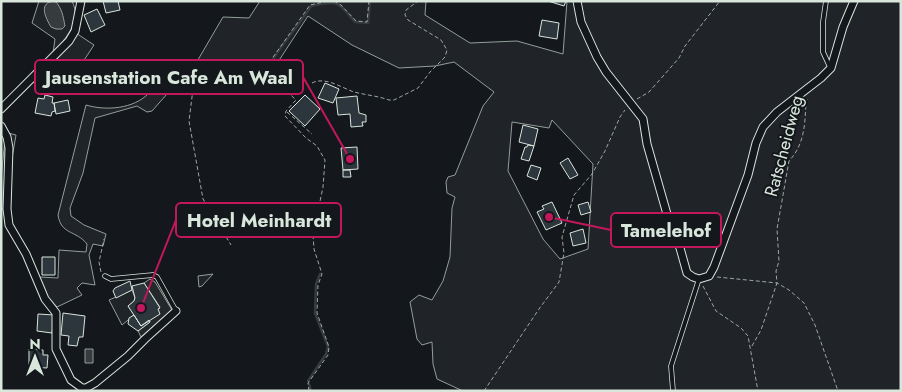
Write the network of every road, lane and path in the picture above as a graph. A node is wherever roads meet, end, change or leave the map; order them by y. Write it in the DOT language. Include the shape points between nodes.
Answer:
graph roads {
  1 [pos="80,1"];
  2 [pos="328,1"];
  3 [pos="334,1"];
  4 [pos="369,1"];
  5 [pos="418,1"];
  6 [pos="577,1"];
  7 [pos="720,1"];
  8 [pos="826,1"];
  9 [pos="854,1"];
  10 [pos="831,68"];
  11 [pos="312,83"];
  12 [pos="193,90"];
  13 [pos="811,94"];
  14 [pos="631,103"];
  15 [pos="1,109"];
  16 [pos="286,111"];
  17 [pos="1,126"];
  18 [pos="312,134"];
  19 [pos="104,239"];
  20 [pos="231,245"];
  21 [pos="105,276"];
  22 [pos="718,277"];
  23 [pos="699,279"];
  24 [pos="777,283"];
  25 [pos="176,311"];
  26 [pos="751,348"];
  27 [pos="309,391"];
  28 [pos="484,391"];
  29 [pos="673,391"];
  30 [pos="758,391"];
  31 [pos="838,391"];
  1 -- 15 [label="street" via="75,31 68,41"];
  2 -- 16 [label="path" via="310,5 264,70 296,100"];
  3 -- 4 [label="path" via="356,21 367,22"];
  5 -- 11 [label="path" via="406,10 405,15 441,40 447,50 445,57 418,88 389,100 327,82"];
  6 -- 14 [label="street" via="581,22 597,57"];
  7 -- 14 [label="path" via="679,58 649,92"];
  8 -- 10 [label="lane" via="823,52"];
  9 -- 10 [label="street"];
  10 -- 23 [label="street" via="763,127 714,267 709,276"];
  12 -- 20 [label="path" via="189,121 203,199"];
  13 -- 24 [label="path, Ratscheidweg" via="806,101 804,134 789,161 780,208"];
  14 -- 23 [label="street" via="642,119 670,228 682,260 688,273"];
  14 -- 28 [label="path" via="620,117 592,174 574,195 562,237 564,253 560,282 538,309"];
  16 -- 18 [label="path"];
  16 -- 27 [label="path" via="286,116 317,146 325,160 313,235 322,274 316,313 329,347 328,355 308,383"];
  17 -- 25 [label="street" via="9,148 9,225 26,254 42,294 56,313 56,349 68,376 86,388 134,355 145,338"];
  19 -- 21 [label="path" via="99,267"];
  21 -- 25 [label="lane" via="111,279 153,275"];
  22 -- 24 [label="path"];
  23 -- 26 [label="path" via="716,311 741,328 748,336"];
  23 -- 29 [label="lane" via="671,366"];
  24 -- 26 [label="path, Ratscheidweg" via="761,330"];
  24 -- 31 [label="path" via="804,303"];
  26 -- 30 [label="path"];
}
